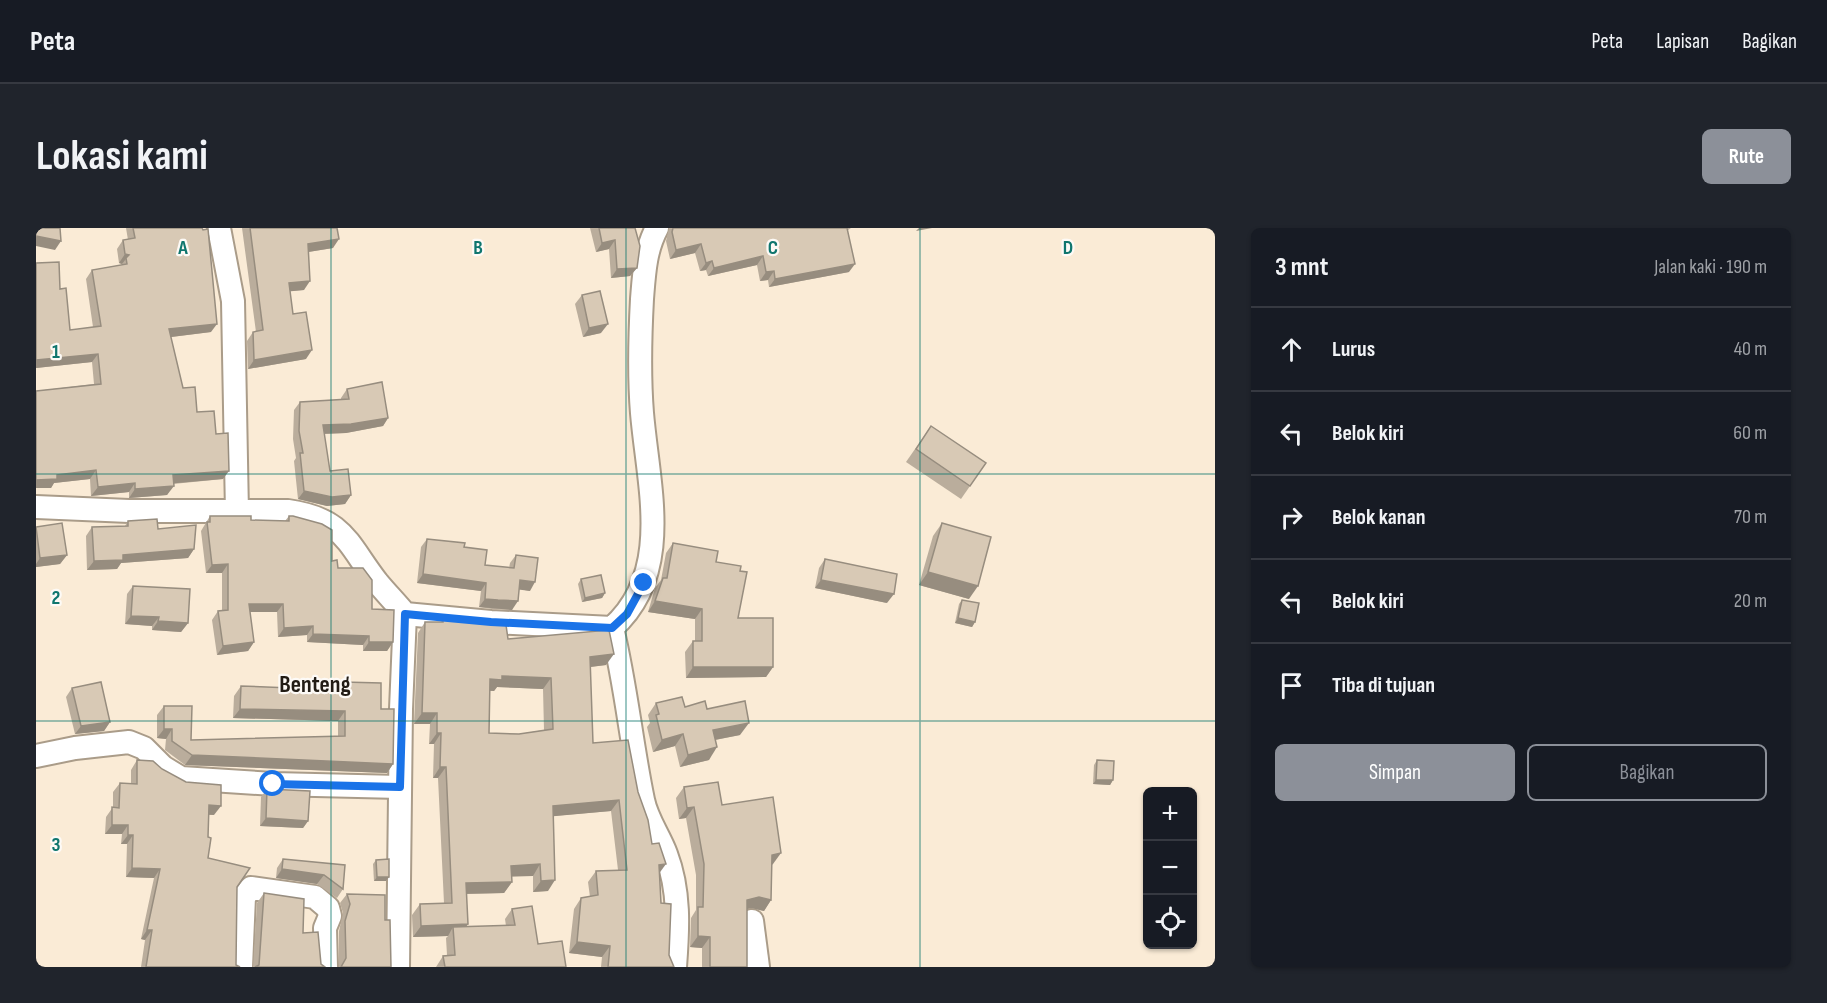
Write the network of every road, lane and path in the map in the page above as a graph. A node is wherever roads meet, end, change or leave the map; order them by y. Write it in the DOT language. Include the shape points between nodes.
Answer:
graph roads {
  1 [pos="219,228"];
  2 [pos="657,228"];
  3 [pos="36,507"];
  4 [pos="237,513"];
  5 [pos="405,614"];
  6 [pos="612,628"];
  7 [pos="36,756"];
  8 [pos="400,787"];
  9 [pos="752,921"];
  10 [pos="241,967"];
  11 [pos="326,967"];
  12 [pos="398,967"];
  13 [pos="675,967"];
  14 [pos="758,967"];
  1 -- 4 [label="street" via="233,301"];
  2 -- 6 [label="street" via="646,258 642,312 642,411 653,538 644,583 627,614"];
  3 -- 4 [label="street"];
  4 -- 5 [label="street" via="312,514 349,539 377,582"];
  5 -- 6 [label="street"];
  5 -- 8 [label="street"];
  6 -- 13 [label="street" via="623,672 643,801 651,828 666,852 678,905"];
  7 -- 8 [label="street" via="75,747 129,742 144,748 181,778"];
  8 -- 12 [label="street"];
  9 -- 14 [label="street"];
  10 -- 11 [label="street" via="244,897 251,888 315,897 323,902 330,916 325,928"];
}
